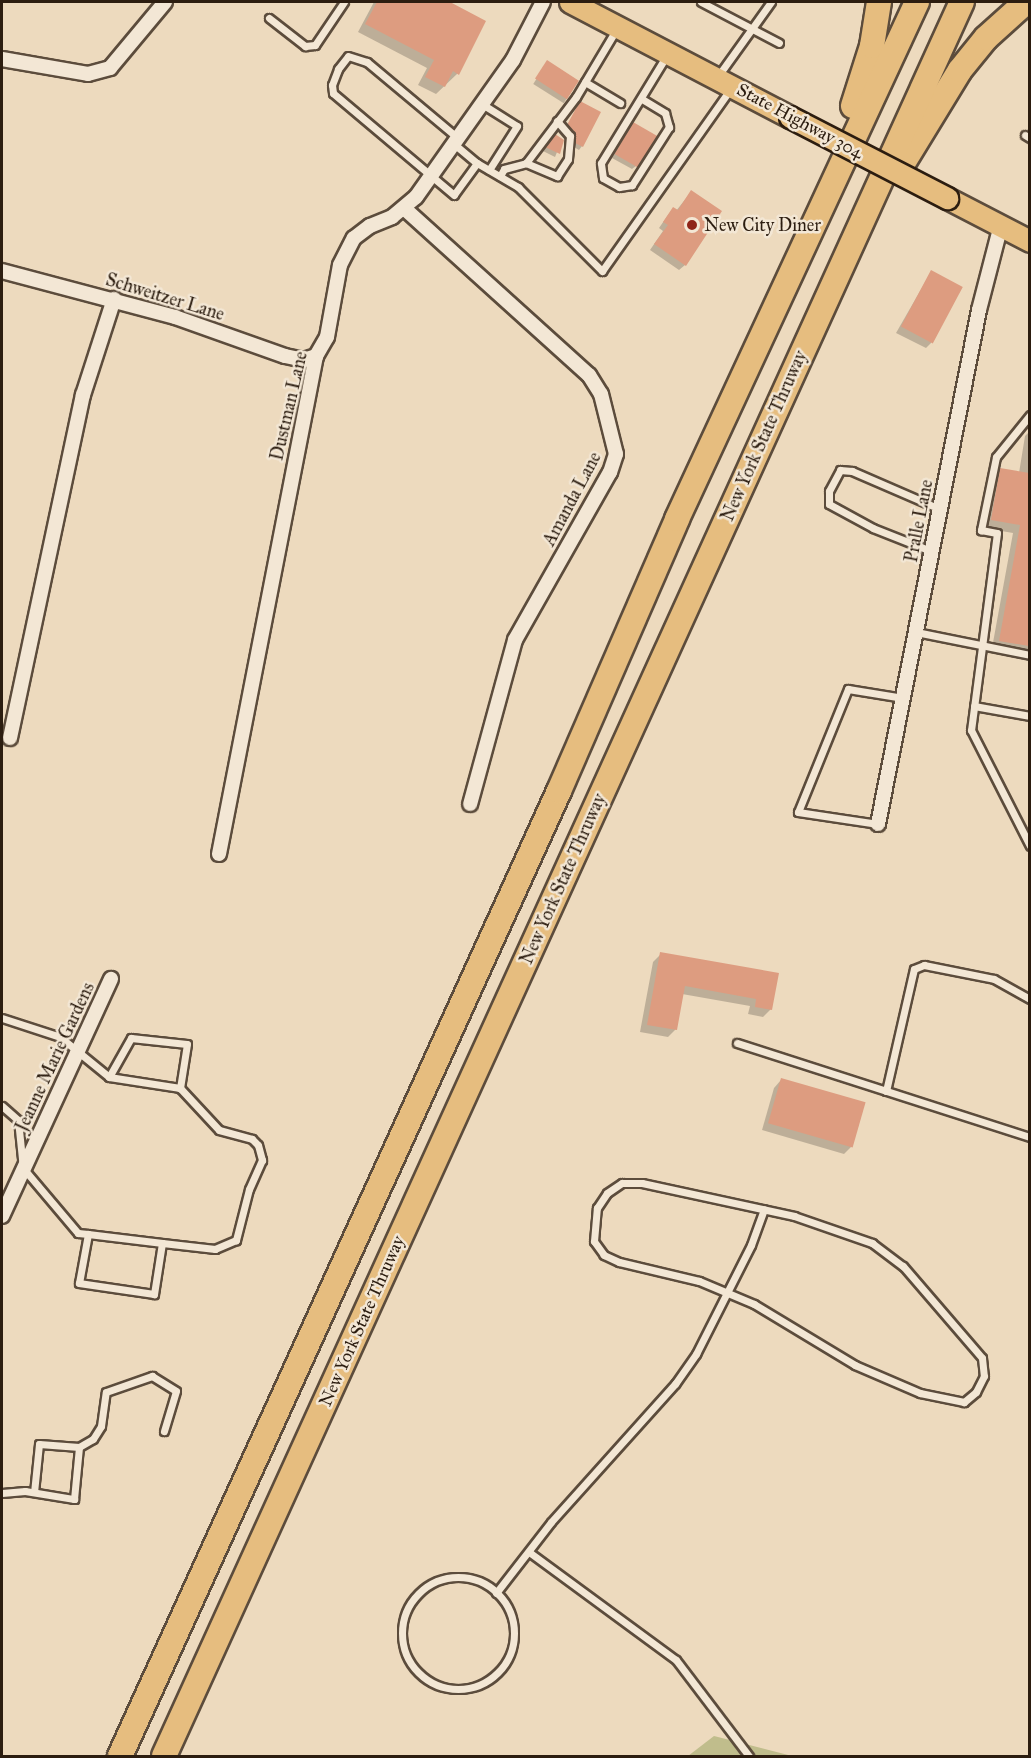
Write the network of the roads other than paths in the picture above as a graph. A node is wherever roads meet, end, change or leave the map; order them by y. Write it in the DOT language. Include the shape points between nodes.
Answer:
graph roads {
  1 [pos="165,2"];
  2 [pos="344,2"];
  3 [pos="543,2"];
  4 [pos="570,2"];
  5 [pos="700,2"];
  6 [pos="771,2"];
  7 [pos="879,2"];
  8 [pos="916,2"];
  9 [pos="962,2"];
  10 [pos="1026,2"];
  11 [pos="593,7"];
  12 [pos="269,18"];
  13 [pos="618,27"];
  14 [pos="749,28"];
  15 [pos="779,43"];
  16 [pos="668,53"];
  17 [pos="2,59"];
  18 [pos="585,82"];
  19 [pos="725,82"];
  20 [pos="642,99"];
  21 [pos="620,103"];
  22 [pos="482,104"];
  23 [pos="557,121"];
  24 [pos="456,141"];
  25 [pos="477,163"];
  26 [pos="526,163"];
  27 [pos="489,170"];
  28 [pos="500,176"];
  29 [pos="430,177"];
  30 [pos="405,209"];
  31 [pos="1000,225"];
  32 [pos="1029,241"];
  33 [pos="800,249"];
  34 [pos="2,271"];
  35 [pos="833,284"];
  36 [pos="114,299"];
  37 [pos="316,356"];
  38 [pos="1029,415"];
  39 [pos="940,509"];
  40 [pos="931,551"];
  41 [pos="916,632"];
  42 [pos="982,646"];
  43 [pos="1029,655"];
  44 [pos="903,698"];
  45 [pos="974,706"];
  46 [pos="1029,716"];
  47 [pos="10,738"];
  48 [pos="470,804"];
  49 [pos="878,824"];
  50 [pos="1029,846"];
  51 [pos="219,855"];
  52 [pos="111,980"];
  53 [pos="1029,999"];
  54 [pos="2,1018"];
  55 [pos="737,1043"];
  56 [pos="78,1052"];
  57 [pos="109,1077"];
  58 [pos="180,1088"];
  59 [pos="886,1091"];
  60 [pos="2,1106"];
  61 [pos="1029,1137"];
  62 [pos="23,1168"];
  63 [pos="764,1209"];
  64 [pos="2,1216"];
  65 [pos="88,1234"];
  66 [pos="162,1243"];
  67 [pos="727,1293"];
  68 [pos="164,1431"];
  69 [pos="79,1447"];
  70 [pos="34,1492"];
  71 [pos="2,1493"];
  72 [pos="529,1552"];
  73 [pos="496,1593"];
  74 [pos="120,1756"];
  75 [pos="164,1756"];
  76 [pos="750,1756"];
  1 -- 17 [label="street" via="110,68 88,74"];
  2 -- 12 [label="lane" via="315,45 305,46"];
  3 -- 22 [label="street, Dustman Lane" via="524,40"];
  4 -- 11 [label="main road, State Highway 304"];
  5 -- 14 [label="lane"];
  6 -- 14 [label="lane"];
  7 -- 33 [label="highway" via="864,75"];
  8 -- 33 [label="highway"];
  9 -- 35 [label="highway, New York State Thruway"];
  10 -- 35 [label="highway" via="986,38 950,83"];
  11 -- 13 [label="main road, State Highway 304"];
  13 -- 16 [label="main road, State Highway 304"];
  13 -- 18 [label="lane"];
  14 -- 15 [label="lane"];
  14 -- 19 [label="lane"];
  16 -- 19 [label="main road, State Highway 304"];
  16 -- 20 [label="lane"];
  18 -- 21 [label="lane"];
  18 -- 23 [label="lane"];
  19 -- 28 [label="lane" via="602,271 518,188"];
  19 -- 31 [label="main road, State Highway 304, bridge"];
  20 -- 20 [label="lane" via="601,163 603,178 619,187 632,185 669,127 665,113"];
  22 -- 24 [label="street, Dustman Lane"];
  22 -- 27 [label="lane" via="517,126"];
  23 -- 26 [label="lane"];
  23 -- 26 [label="lane" via="570,136 568,159 557,176"];
  24 -- 25 [label="lane"];
  24 -- 29 [label="street, Dustman Lane"];
  24 -- 29 [label="lane" via="367,62 348,56 338,69 333,93"];
  25 -- 27 [label="lane"];
  25 -- 29 [label="lane" via="454,195"];
  26 -- 28 [label="lane" via="504,169"];
  27 -- 28 [label="lane"];
  29 -- 30 [label="street, Dustman Lane"];
  30 -- 37 [label="street, Dustman Lane" via="354,238 340,265 327,337"];
  30 -- 48 [label="street, Amanda Lane" via="589,375 601,394 616,454 610,472 515,640"];
  31 -- 32 [label="main road, State Highway 304"];
  31 -- 39 [label="street, Pralle Lane"];
  33 -- 74 [label="highway"];
  34 -- 36 [label="street, Schweitzer Lane"];
  35 -- 75 [label="highway, New York State Thruway"];
  36 -- 37 [label="street, Schweitzer Lane" via="285,356 304,360"];
  36 -- 47 [label="street" via="83,395"];
  37 -- 51 [label="street, Dustman Lane"];
  38 -- 42 [label="lane" via="996,457 981,530 997,533"];
  39 -- 40 [label="street, Pralle Lane"];
  39 -- 40 [label="lane" via="852,471 840,471 829,491 830,504 873,528"];
  40 -- 41 [label="street, Pralle Lane"];
  41 -- 42 [label="lane"];
  41 -- 44 [label="street, Pralle Lane"];
  42 -- 43 [label="lane"];
  42 -- 45 [label="lane"];
  44 -- 49 [label="street, Pralle Lane"];
  44 -- 49 [label="lane" via="848,689 798,812"];
  45 -- 46 [label="lane"];
  45 -- 50 [label="lane" via="971,730"];
  52 -- 56 [label="street, Jeanne Marie Gardens"];
  53 -- 59 [label="lane" via="994,979 924,965 914,969"];
  54 -- 56 [label="lane" via="60,1037"];
  55 -- 59 [label="lane"];
  56 -- 57 [label="lane"];
  56 -- 62 [label="street, Jeanne Marie Gardens"];
  57 -- 58 [label="lane"];
  57 -- 58 [label="lane" via="131,1038 187,1044"];
  58 -- 66 [label="lane" via="219,1130 252,1139 262,1160 249,1189 240,1233 231,1245 215,1249"];
  59 -- 61 [label="lane"];
  60 -- 62 [label="lane" via="18,1120"];
  62 -- 64 [label="street, Jeanne Marie Gardens"];
  62 -- 65 [label="lane" via="78,1233"];
  63 -- 67 [label="lane"];
  63 -- 67 [label="lane" via="642,1183 622,1183 607,1193 597,1208 594,1241 604,1255"];
  63 -- 67 [label="lane" via="836,1228 872,1243 903,1266 982,1359 984,1376 976,1392 964,1402 920,1393 855,1365 754,1304"];
  65 -- 66 [label="lane"];
  65 -- 66 [label="lane" via="79,1283 154,1294"];
  67 -- 72 [label="lane" via="675,1384 551,1522"];
  68 -- 69 [label="lane" via="176,1391 152,1376 106,1392 101,1426 93,1439"];
  69 -- 70 [label="lane" via="39,1444"];
  69 -- 70 [label="lane" via="74,1499"];
  70 -- 71 [label="lane"];
  72 -- 73 [label="lane"];
  72 -- 76 [label="lane" via="676,1660"];
  73 -- 73 [label="lane" via="477,1581 460,1577 426,1587 405,1616 402,1635 405,1653 415,1670 430,1682 457,1689 485,1683 500,1671 510,1655 514,1637 512,1619"];
}
